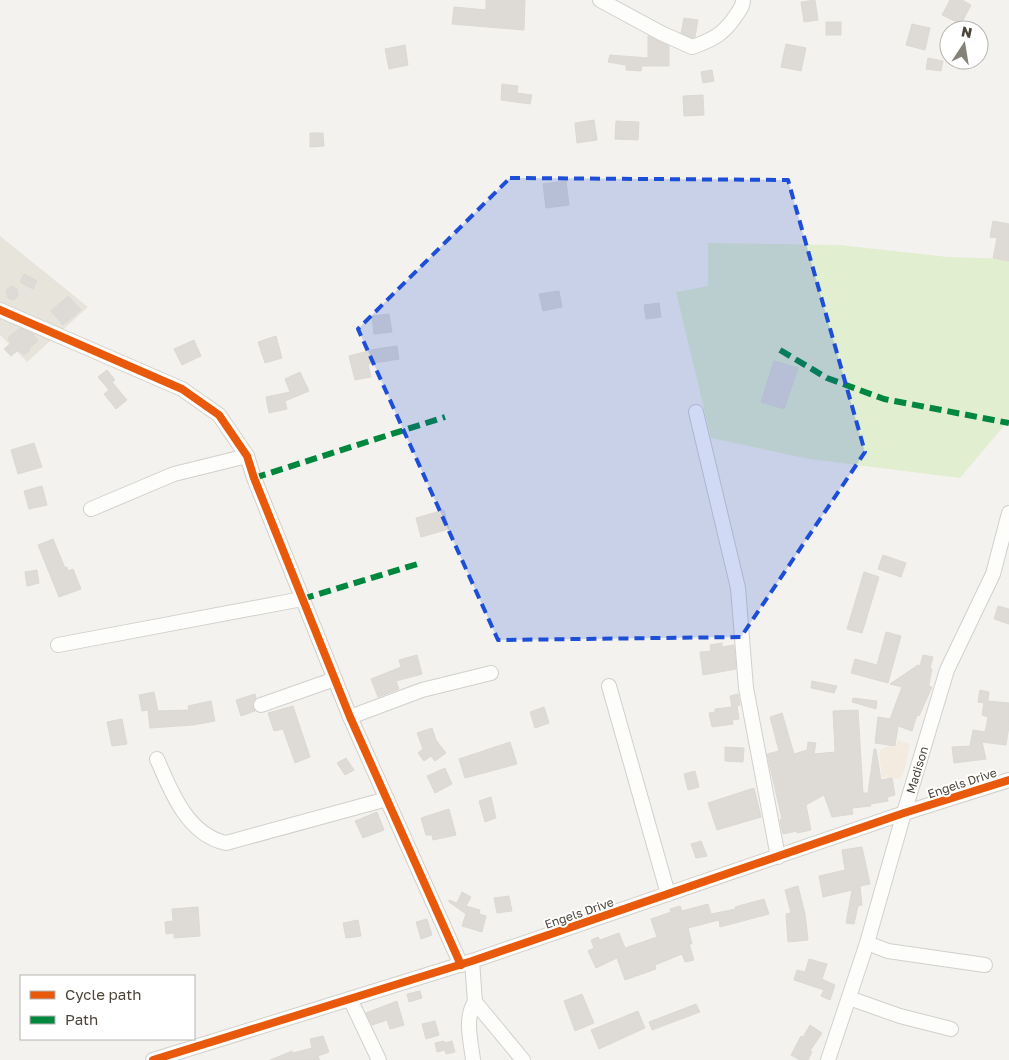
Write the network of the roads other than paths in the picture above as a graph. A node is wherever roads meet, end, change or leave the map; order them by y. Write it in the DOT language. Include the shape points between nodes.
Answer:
graph roads {
  1 [pos="600,0"];
  2 [pos="743,0"];
  3 [pos="0,310"];
  4 [pos="696,412"];
  5 [pos="246,456"];
  6 [pos="91,509"];
  7 [pos="1009,513"];
  8 [pos="302,599"];
  9 [pos="58,645"];
  10 [pos="491,673"];
  11 [pos="335,679"];
  12 [pos="608,686"];
  13 [pos="261,705"];
  14 [pos="350,717"];
  15 [pos="157,759"];
  16 [pos="1009,780"];
  17 [pos="387,799"];
  18 [pos="904,814"];
  19 [pos="778,857"];
  20 [pos="668,894"];
  21 [pos="867,942"];
  22 [pos="467,963"];
  23 [pos="985,965"];
  24 [pos="849,998"];
  25 [pos="350,999"];
  26 [pos="475,1002"];
  27 [pos="951,1029"];
  28 [pos="153,1060"];
  29 [pos="379,1060"];
  30 [pos="473,1060"];
  31 [pos="523,1060"];
  32 [pos="828,1060"];
  1 -- 2 [label="street" via="692,47 711,41 729,27"];
  3 -- 5 [label="street" via="182,389 220,415"];
  4 -- 19 [label="street" via="738,588 746,688"];
  5 -- 6 [label="street" via="174,474"];
  5 -- 8 [label="street"];
  7 -- 18 [label="street, Madison" via="993,574 947,670"];
  8 -- 9 [label="street"];
  8 -- 11 [label="street"];
  10 -- 14 [label="street" via="422,690"];
  11 -- 13 [label="street"];
  11 -- 14 [label="street"];
  12 -- 20 [label="street"];
  14 -- 17 [label="street"];
  15 -- 17 [label="street" via="173,797 194,825 213,840 226,843"];
  16 -- 18 [label="street, Engels Drive"];
  17 -- 22 [label="street"];
  18 -- 19 [label="street, Engels Drive"];
  18 -- 21 [label="street, Madison"];
  19 -- 20 [label="street, Engels Drive"];
  20 -- 22 [label="street, Engels Drive"];
  21 -- 23 [label="street" via="888,951"];
  21 -- 24 [label="street, Madison"];
  22 -- 25 [label="street, Engels Drive"];
  22 -- 26 [label="street"];
  24 -- 27 [label="street"];
  24 -- 32 [label="street, Madison"];
  25 -- 28 [label="street, Engels Drive"];
  25 -- 29 [label="street"];
  26 -- 30 [label="street" via="469,1019"];
  26 -- 31 [label="street"];
}
